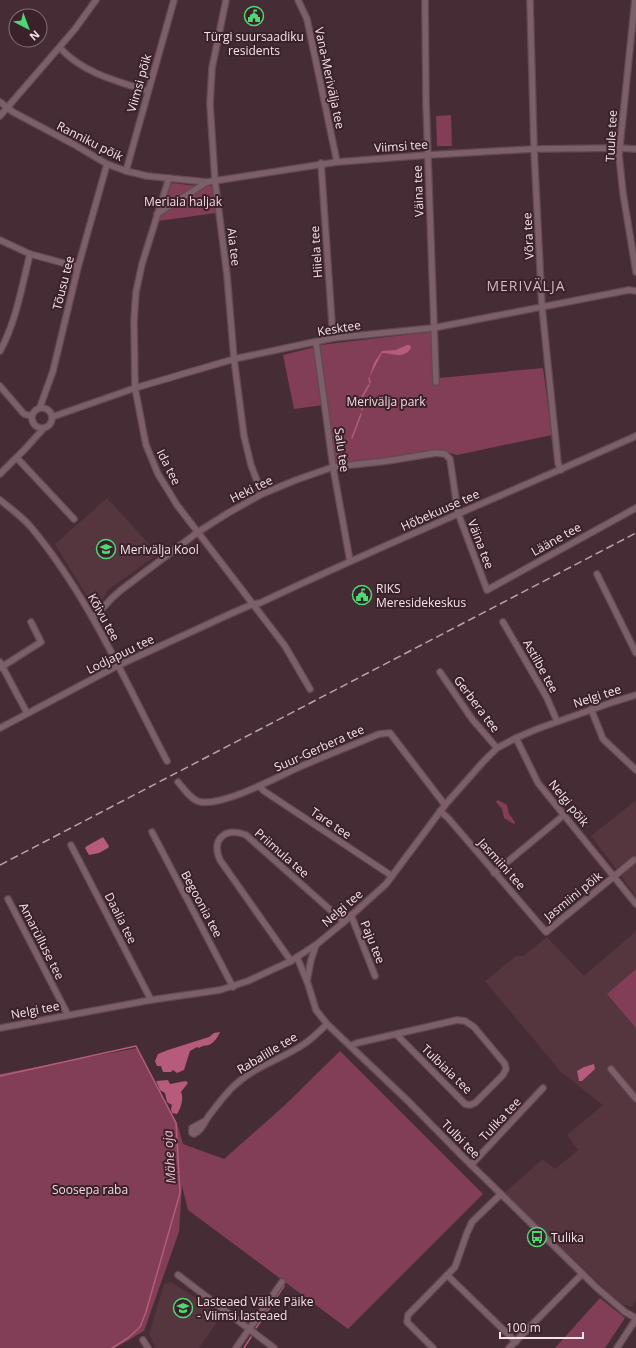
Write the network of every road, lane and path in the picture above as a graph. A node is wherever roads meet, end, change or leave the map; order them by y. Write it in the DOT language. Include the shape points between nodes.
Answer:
graph roads {
  1 [pos="96,0"];
  2 [pos="174,0"];
  3 [pos="226,0"];
  4 [pos="298,0"];
  5 [pos="425,0"];
  6 [pos="530,0"];
  7 [pos="635,0"];
  8 [pos="60,48"];
  9 [pos="148,91"];
  10 [pos="0,102"];
  11 [pos="7,108"];
  12 [pos="0,116"];
  13 [pos="619,148"];
  14 [pos="534,149"];
  15 [pos="636,150"];
  16 [pos="428,155"];
  17 [pos="337,162"];
  18 [pos="321,163"];
  19 [pos="107,164"];
  20 [pos="126,172"];
  21 [pos="169,178"];
  22 [pos="215,181"];
  23 [pos="207,182"];
  24 [pos="157,214"];
  25 [pos="0,240"];
  26 [pos="30,254"];
  27 [pos="78,267"];
  28 [pos="636,272"];
  29 [pos="636,290"];
  30 [pos="542,306"];
  31 [pos="433,328"];
  32 [pos="333,338"];
  33 [pos="316,342"];
  34 [pos="0,352"];
  35 [pos="234,359"];
  36 [pos="436,382"];
  37 [pos="0,386"];
  38 [pos="135,388"];
  39 [pos="40,407"];
  40 [pos="32,416"];
  41 [pos="52,417"];
  42 [pos="44,428"];
  43 [pos="636,436"];
  44 [pos="17,458"];
  45 [pos="450,459"];
  46 [pos="333,467"];
  47 [pos="561,470"];
  48 [pos="0,474"];
  49 [pos="262,494"];
  50 [pos="0,500"];
  51 [pos="636,508"];
  52 [pos="458,513"];
  53 [pos="74,519"];
  54 [pos="198,532"];
  55 [pos="350,561"];
  56 [pos="597,574"];
  57 [pos="487,590"];
  58 [pos="253,604"];
  59 [pos="92,617"];
  60 [pos="31,622"];
  61 [pos="503,622"];
  62 [pos="636,653"];
  63 [pos="1,666"];
  64 [pos="117,666"];
  65 [pos="440,672"];
  66 [pos="310,689"];
  67 [pos="636,695"];
  68 [pos="591,709"];
  69 [pos="27,713"];
  70 [pos="557,721"];
  71 [pos="0,728"];
  72 [pos="516,738"];
  73 [pos="497,748"];
  74 [pos="167,761"];
  75 [pos="636,770"];
  76 [pos="178,782"];
  77 [pos="259,786"];
  78 [pos="445,805"];
  79 [pos="440,811"];
  80 [pos="564,815"];
  81 [pos="152,832"];
  82 [pos="71,845"];
  83 [pos="634,860"];
  84 [pos="494,873"];
  85 [pos="392,876"];
  86 [pos="614,876"];
  87 [pos="8,899"];
  88 [pos="636,904"];
  89 [pos="351,916"];
  90 [pos="344,922"];
  91 [pos="546,932"];
  92 [pos="317,944"];
  93 [pos="297,957"];
  94 [pos="291,961"];
  95 [pos="375,976"];
  96 [pos="307,981"];
  97 [pos="233,987"];
  98 [pos="151,1000"];
  99 [pos="68,1014"];
  100 [pos="327,1024"];
  101 [pos="0,1028"];
  102 [pos="396,1034"];
  103 [pos="350,1046"];
  104 [pos="611,1069"];
  105 [pos="544,1088"];
  106 [pos="636,1099"];
  107 [pos="205,1121"];
  108 [pos="471,1165"];
  109 [pos="501,1194"];
  110 [pos="582,1274"];
  111 [pos="178,1275"];
  112 [pos="447,1275"];
  113 [pos="282,1282"];
  114 [pos="636,1318"];
  115 [pos="248,1329"];
  116 [pos="143,1340"];
  117 [pos="516,1342"];
  118 [pos="148,1348"];
  119 [pos="236,1348"];
  120 [pos="274,1348"];
  121 [pos="433,1348"];
  122 [pos="510,1348"];
  123 [pos="617,1348"];
  1 -- 8 [label="street"];
  2 -- 9 [label="street, Viimsi põik"];
  3 -- 22 [label="street, Aia tee" via="212,68 210,104"];
  4 -- 17 [label="street, Vana-Merivälja tee" via="307,19"];
  5 -- 16 [label="street, Väina tee"];
  6 -- 14 [label="street, Võra tee"];
  7 -- 13 [label="street, Tuule tee"];
  8 -- 9 [label="street" via="80,65 102,77"];
  8 -- 11 [label="street"];
  9 -- 20 [label="street, Viimsi põik"];
  10 -- 11 [label="street, Ranniku põik"];
  11 -- 12 [label="street"];
  11 -- 19 [label="street, Ranniku põik"];
  13 -- 14 [label="street, Viimsi tee"];
  13 -- 15 [label="street, Viimsi tee"];
  13 -- 28 [label="street, Tuule tee" via="623,193"];
  14 -- 16 [label="street, Viimsi tee"];
  14 -- 30 [label="street, Võra tee"];
  16 -- 17 [label="street, Viimsi tee"];
  16 -- 31 [label="street, Väina tee"];
  17 -- 18 [label="street, Viimsi tee"];
  18 -- 22 [label="street, Viimsi tee"];
  18 -- 32 [label="street, Hiiela tee"];
  19 -- 20 [label="street, Ranniku põik"];
  19 -- 27 [label="street, Tõusu tee"];
  20 -- 21 [label="street, Ranniku põik"];
  21 -- 23 [label="street, Viimsi tee"];
  21 -- 24 [label="street, Ida tee"];
  22 -- 23 [label="street, Viimsi tee"];
  22 -- 35 [label="street, Aia tee"];
  23 -- 24 [label="street"];
  24 -- 38 [label="street, Ida tee" via="136,292"];
  25 -- 26 [label="street"];
  26 -- 27 [label="street"];
  26 -- 34 [label="street" via="13,321"];
  27 -- 39 [label="street, Tõusu tee" via="53,371"];
  29 -- 30 [label="street, Kesktee"];
  30 -- 31 [label="street, Kesktee"];
  30 -- 47 [label="street, Võra tee" via="558,463"];
  31 -- 32 [label="street, Kesktee"];
  31 -- 36 [label="street, Väina tee"];
  32 -- 33 [label="street, Kesktee"];
  33 -- 35 [label="street, Kesktee"];
  33 -- 46 [label="street, Salu tee"];
  35 -- 38 [label="street, Kesktee"];
  35 -- 49 [label="street, Aia tee" via="244,436"];
  37 -- 40 [label="street" via="24,414"];
  38 -- 41 [label="street, Kesktee"];
  38 -- 54 [label="street, Ida tee" via="146,445 158,474"];
  39 -- 40 [label="street" via="34,410"];
  39 -- 41 [label="street" via="47,408"];
  40 -- 42 [label="street" via="35,425"];
  41 -- 42 [label="street" via="49,425"];
  42 -- 44 [label="street"];
  43 -- 47 [label="street, Hõbekuuse tee"];
  44 -- 48 [label="street"];
  44 -- 53 [label="street"];
  45 -- 46 [label="street, Heki tee" via="445,454 436,453"];
  45 -- 52 [label="street, Väina tee"];
  46 -- 49 [label="street, Heki tee"];
  46 -- 55 [label="street, Salu tee"];
  47 -- 52 [label="street, Hõbekuuse tee"];
  49 -- 54 [label="street, Heki tee"];
  50 -- 59 [label="street, Kõivu tee" via="29,525 64,570"];
  51 -- 57 [label="street, Lääne tee"];
  52 -- 55 [label="street, Hõbekuuse tee"];
  52 -- 57 [label="street, Väina tee"];
  54 -- 58 [label="street, Ida tee"];
  54 -- 59 [label="street, Heki tee" via="121,590"];
  55 -- 58 [label="street, Hõbekuuse tee"];
  56 -- 62 [label="street"];
  58 -- 64 [label="street, Lodjapuu tee"];
  58 -- 66 [label="street, Ida tee" via="285,646"];
  59 -- 64 [label="street, Kõivu tee"];
  60 -- 63 [label="street" via="41,642"];
  61 -- 70 [label="street, Astilbe tee" via="546,696"];
  63 -- 69 [label="street"];
  64 -- 69 [label="street, Lodjapuu tee"];
  64 -- 74 [label="street, Kõivu tee"];
  65 -- 73 [label="street, Gerbera tee" via="472,719"];
  67 -- 68 [label="street, Nelgi tee"];
  68 -- 70 [label="street, Nelgi tee"];
  68 -- 75 [label="street" via="603,739"];
  69 -- 71 [label="street, Lodjapuu tee"];
  70 -- 72 [label="street, Nelgi tee"];
  72 -- 73 [label="street, Nelgi tee"];
  72 -- 80 [label="street, Nelgi põik" via="538,783"];
  73 -- 78 [label="street, Nelgi tee"];
  76 -- 77 [label="street, Suur-Gerbera tee" via="199,802 214,802"];
  77 -- 78 [label="street, Suur-Gerbera tee" via="379,734 390,733"];
  77 -- 85 [label="street, Tare tee"];
  78 -- 79 [label="street, Nelgi tee"];
  79 -- 84 [label="street, Jasmiini tee"];
  79 -- 85 [label="street, Nelgi tee"];
  80 -- 84 [label="street"];
  80 -- 86 [label="street, Nelgi põik"];
  81 -- 97 [label="street, Begoonia tee"];
  82 -- 98 [label="street, Daalia tee"];
  83 -- 86 [label="street, Jasmiini põik"];
  84 -- 91 [label="street, Jasmiini tee"];
  85 -- 89 [label="street, Nelgi tee"];
  86 -- 88 [label="street, Nelgi põik"];
  86 -- 91 [label="street, Jasmiini põik"];
  87 -- 99 [label="street, Amarülluse tee"];
  89 -- 90 [label="street, Nelgi tee"];
  89 -- 95 [label="street, Paju tee"];
  90 -- 92 [label="street, Nelgi tee"];
  90 -- 94 [label="street, Priimula tee" via="246,835 234,832 224,835 217,848 220,860"];
  92 -- 93 [label="street, Nelgi tee"];
  92 -- 96 [label="street"];
  93 -- 94 [label="street, Nelgi tee"];
  93 -- 96 [label="street, Tulbi tee"];
  94 -- 97 [label="street, Nelgi tee"];
  96 -- 100 [label="street, Tulbi tee" via="316,1010"];
  97 -- 98 [label="street, Nelgi tee"];
  98 -- 99 [label="street, Nelgi tee"];
  99 -- 101 [label="street, Nelgi tee"];
  100 -- 103 [label="street, Tulbi tee"];
  100 -- 107 [label="street, Rabalille tee" via="300,1047 262,1066 235,1085"];
  102 -- 102 [label="street, Tulbiaia tee" via="457,1020 465,1021 474,1027 506,1070 475,1103 465,1104"];
  102 -- 103 [label="street, Tulbiaia tee" via="357,1042"];
  103 -- 108 [label="street, Tulbi tee"];
  104 -- 106 [label="street"];
  105 -- 108 [label="street, Tulika tee"];
  108 -- 109 [label="street, Tulbi tee"];
  109 -- 110 [label="street, Tulbi tee"];
  109 -- 112 [label="street" via="472,1222 455,1267"];
  110 -- 114 [label="street, Tulbi tee" via="625,1312"];
  110 -- 117 [label="street"];
  111 -- 115 [label="street"];
  112 -- 117 [label="street"];
  112 -- 121 [label="street" via="407,1319 410,1326"];
  113 -- 115 [label="street"];
  114 -- 123 [label="street"];
  115 -- 119 [label="street"];
  115 -- 120 [label="street"];
  116 -- 118 [label="street"];
  117 -- 122 [label="street"];
}
